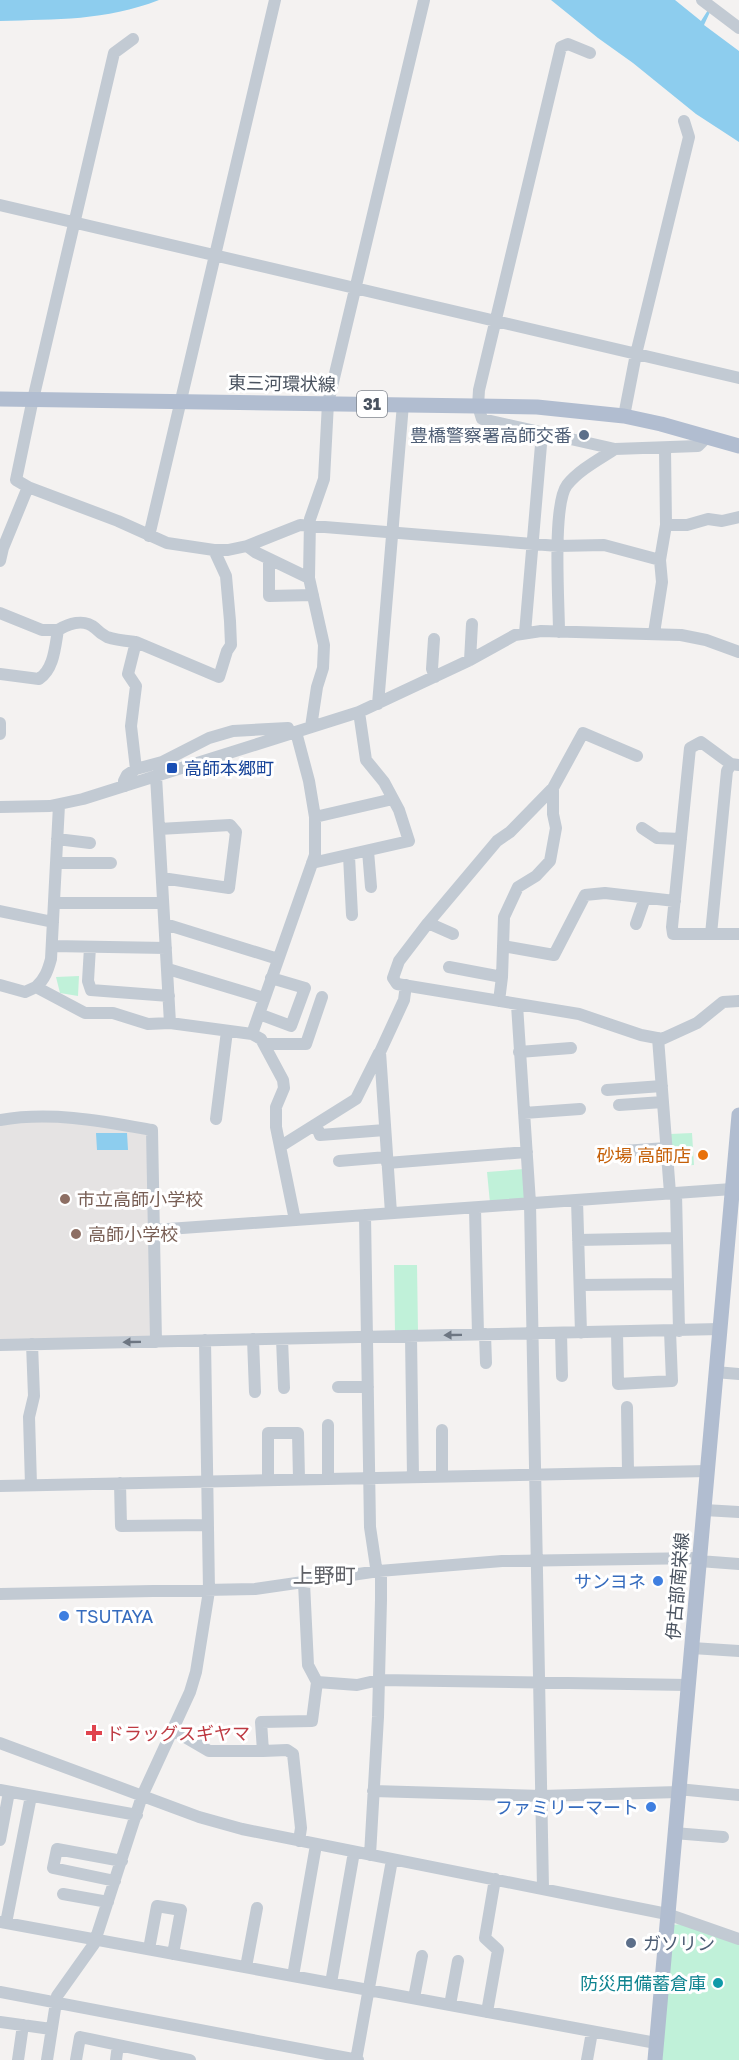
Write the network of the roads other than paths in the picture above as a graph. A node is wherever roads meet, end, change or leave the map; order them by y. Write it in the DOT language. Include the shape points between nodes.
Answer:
graph roads {
  1 [pos="275,0"];
  2 [pos="424,0"];
  3 [pos="702,0"];
  4 [pos="739,28"];
  5 [pos="133,39"];
  6 [pos="590,53"];
  7 [pos="684,121"];
  8 [pos="0,205"];
  9 [pos="75,222"];
  10 [pos="215,255"];
  11 [pos="356,288"];
  12 [pos="496,322"];
  13 [pos="636,354"];
  14 [pos="739,378"];
  15 [pos="0,399"];
  16 [pos="34,399"];
  17 [pos="182,401"];
  18 [pos="328,403"];
  19 [pos="403,404"];
  20 [pos="478,406"];
  21 [pos="624,416"];
  22 [pos="542,433"];
  23 [pos="707,437"];
  24 [pos="739,446"];
  25 [pos="665,448"];
  26 [pos="615,449"];
  27 [pos="28,487"];
  28 [pos="739,517"];
  29 [pos="666,525"];
  30 [pos="311,526"];
  31 [pos="392,532"];
  32 [pos="149,536"];
  33 [pos="532,544"];
  34 [pos="247,546"];
  35 [pos="558,546"];
  36 [pos="2,549"];
  37 [pos="214,550"];
  38 [pos="269,559"];
  39 [pos="660,560"];
  40 [pos="0,561"];
  41 [pos="309,578"];
  42 [pos="313,595"];
  43 [pos="0,613"];
  44 [pos="472,624"];
  45 [pos="58,630"];
  46 [pos="559,632"];
  47 [pos="525,633"];
  48 [pos="654,633"];
  49 [pos="434,639"];
  50 [pos="136,642"];
  51 [pos="739,652"];
  52 [pos="470,660"];
  53 [pos="0,674"];
  54 [pos="435,677"];
  55 [pos="378,704"];
  56 [pos="359,712"];
  57 [pos="0,723"];
  58 [pos="311,727"];
  59 [pos="294,732"];
  60 [pos="0,734"];
  61 [pos="638,756"];
  62 [pos="735,764"];
  63 [pos="136,769"];
  64 [pos="156,776"];
  65 [pos="125,786"];
  66 [pos="553,788"];
  67 [pos="393,799"];
  68 [pos="59,805"];
  69 [pos="0,807"];
  70 [pos="315,817"];
  71 [pos="642,828"];
  72 [pos="159,830"];
  73 [pos="57,839"];
  74 [pos="681,839"];
  75 [pos="90,843"];
  76 [pos="368,851"];
  77 [pos="349,856"];
  78 [pos="56,863"];
  79 [pos="111,863"];
  80 [pos="312,863"];
  81 [pos="162,878"];
  82 [pos="370,887"];
  83 [pos="645,898"];
  84 [pos="675,901"];
  85 [pos="54,903"];
  86 [pos="164,903"];
  87 [pos="0,911"];
  88 [pos="352,915"];
  89 [pos="53,922"];
  90 [pos="428,923"];
  91 [pos="165,924"];
  92 [pos="636,924"];
  93 [pos="453,934"];
  94 [pos="711,934"];
  95 [pos="739,934"];
  96 [pos="52,946"];
  97 [pos="503,946"];
  98 [pos="90,947"];
  99 [pos="166,948"];
  100 [pos="278,958"];
  101 [pos="449,967"];
  102 [pos="168,969"];
  103 [pos="502,977"];
  104 [pos="271,978"];
  105 [pos="0,985"];
  106 [pos="406,986"];
  107 [pos="36,987"];
  108 [pos="169,996"];
  109 [pos="322,997"];
  110 [pos="264,998"];
  111 [pos="498,1001"];
  112 [pos="739,1001"];
  113 [pos="517,1005"];
  114 [pos="259,1014"];
  115 [pos="170,1023"];
  116 [pos="227,1030"];
  117 [pos="252,1034"];
  118 [pos="658,1038"];
  119 [pos="264,1044"];
  120 [pos="571,1048"];
  121 [pos="380,1052"];
  122 [pos="519,1052"];
  123 [pos="662,1086"];
  124 [pos="607,1090"];
  125 [pos="663,1102"];
  126 [pos="619,1106"];
  127 [pos="580,1109"];
  128 [pos="524,1113"];
  129 [pos="739,1115"];
  130 [pos="216,1119"];
  131 [pos="0,1120"];
  132 [pos="316,1125"];
  133 [pos="385,1130"];
  134 [pos="281,1146"];
  135 [pos="667,1148"];
  136 [pos="623,1151"];
  137 [pos="526,1152"];
  138 [pos="737,1156"];
  139 [pos="387,1160"];
  140 [pos="339,1161"];
  141 [pos="673,1193"];
  142 [pos="734,1193"];
  143 [pos="578,1200"];
  144 [pos="530,1203"];
  145 [pos="475,1208"];
  146 [pos="391,1213"];
  147 [pos="365,1215"];
  148 [pos="296,1220"];
  149 [pos="154,1230"];
  150 [pos="677,1238"];
  151 [pos="579,1240"];
  152 [pos="678,1284"];
  153 [pos="580,1286"];
  154 [pos="720,1329"];
  155 [pos="675,1331"];
  156 [pos="617,1332"];
  157 [pos="561,1333"];
  158 [pos="581,1333"];
  159 [pos="482,1334"];
  160 [pos="532,1334"];
  161 [pos="411,1336"];
  162 [pos="367,1337"];
  163 [pos="253,1339"];
  164 [pos="282,1339"];
  165 [pos="205,1340"];
  166 [pos="156,1342"];
  167 [pos="32,1344"];
  168 [pos="0,1345"];
  169 [pos="486,1363"];
  170 [pos="715,1372"];
  171 [pos="739,1374"];
  172 [pos="562,1376"];
  173 [pos="338,1387"];
  174 [pos="368,1387"];
  175 [pos="284,1388"];
  176 [pos="255,1392"];
  177 [pos="627,1407"];
  178 [pos="328,1425"];
  179 [pos="442,1430"];
  180 [pos="707,1471"];
  181 [pos="628,1473"];
  182 [pos="535,1475"];
  183 [pos="442,1476"];
  184 [pos="413,1477"];
  185 [pos="369,1478"];
  186 [pos="299,1479"];
  187 [pos="328,1479"];
  188 [pos="268,1480"];
  189 [pos="207,1481"];
  190 [pos="120,1483"];
  191 [pos="0,1485"];
  192 [pos="31,1485"];
  193 [pos="704,1510"];
  194 [pos="739,1512"];
  195 [pos="208,1525"];
  196 [pos="537,1560"];
  197 [pos="699,1560"];
  198 [pos="739,1564"];
  199 [pos="379,1571"];
  200 [pos="304,1583"];
  201 [pos="209,1591"];
  202 [pos="0,1594"];
  203 [pos="692,1648"];
  204 [pos="739,1651"];
  205 [pos="379,1680"];
  206 [pos="317,1682"];
  207 [pos="540,1683"];
  208 [pos="688,1685"];
  209 [pos="173,1730"];
  210 [pos="0,1743"];
  211 [pos="263,1751"];
  212 [pos="5,1791"];
  213 [pos="373,1791"];
  214 [pos="678,1791"];
  215 [pos="739,1795"];
  216 [pos="31,1796"];
  217 [pos="142,1796"];
  218 [pos="542,1796"];
  219 [pos="137,1815"];
  220 [pos="674,1833"];
  221 [pos="723,1838"];
  222 [pos="0,1840"];
  223 [pos="299,1841"];
  224 [pos="316,1845"];
  225 [pos="354,1852"];
  226 [pos="370,1855"];
  227 [pos="392,1860"];
  228 [pos="122,1861"];
  229 [pos="495,1879"];
  230 [pos="115,1881"];
  231 [pos="543,1888"];
  232 [pos="63,1894"];
  233 [pos="108,1902"];
  234 [pos="257,1908"];
  235 [pos="668,1914"];
  236 [pos="3,1922"];
  237 [pos="739,1939"];
  238 [pos="95,1940"];
  239 [pos="148,1949"];
  240 [pos="173,1954"];
  241 [pos="422,1956"];
  242 [pos="458,1960"];
  243 [pos="246,1967"];
  244 [pos="293,1976"];
  245 [pos="331,1983"];
  246 [pos="368,1990"];
  247 [pos="0,1992"];
  248 [pos="414,1998"];
  249 [pos="56,2003"];
  250 [pos="450,2005"];
  251 [pos="487,2012"];
  252 [pos="0,2022"];
  253 [pos="23,2025"];
  254 [pos="51,2030"];
  255 [pos="592,2032"];
  256 [pos="656,2043"];
  257 [pos="118,2045"];
  258 [pos="18,2060"];
  259 [pos="47,2060"];
  260 [pos="76,2060"];
  261 [pos="116,2060"];
  262 [pos="190,2060"];
  263 [pos="357,2060"];
  264 [pos="587,2060"];
  265 [pos="655,2060"];
  1 -- 10 [label="street"];
  2 -- 11 [label="street"];
  3 -- 4 [label="street"];
  5 -- 9 [label="street" via="114,53"];
  6 -- 12 [label="street" via="568,44 561,47"];
  7 -- 13 [label="street" via="688,137"];
  8 -- 9 [label="street"];
  9 -- 10 [label="street"];
  9 -- 16 [label="street"];
  10 -- 11 [label="street"];
  10 -- 17 [label="street"];
  11 -- 12 [label="street"];
  11 -- 18 [label="street"];
  12 -- 13 [label="street"];
  12 -- 20 [label="street"];
  13 -- 14 [label="street"];
  13 -- 21 [label="street"];
  15 -- 16 [label="main road, 東三河環状線 / 31"];
  16 -- 17 [label="main road, 東三河環状線 / 31"];
  16 -- 27 [label="street" via="16,480"];
  17 -- 18 [label="main road, 東三河環状線 / 31"];
  17 -- 32 [label="street"];
  18 -- 19 [label="main road, 東三河環状線 / 31"];
  18 -- 30 [label="street" via="324,479"];
  19 -- 20 [label="main road, 東三河環状線 / 31"];
  19 -- 31 [label="street"];
  20 -- 21 [label="main road, 東三河環状線 / 31" via="537,407"];
  20 -- 22 [label="street" via="482,418"];
  21 -- 23 [label="main road, 東三河環状線 / 31"];
  22 -- 26 [label="street"];
  22 -- 33 [label="street"];
  23 -- 24 [label="main road, 東三河環状線 / 31"];
  23 -- 25 [label="street" via="698,446"];
  25 -- 26 [label="street"];
  25 -- 29 [label="street"];
  26 -- 35 [label="street" via="579,472 565,488 560,504"];
  27 -- 32 [label="street"];
  27 -- 36 [label="street"];
  28 -- 29 [label="street"];
  29 -- 39 [label="street"];
  30 -- 31 [label="street"];
  30 -- 34 [label="street" via="300,525"];
  30 -- 41 [label="street"];
  31 -- 33 [label="street"];
  31 -- 55 [label="street"];
  32 -- 37 [label="street" via="167,543"];
  33 -- 35 [label="street"];
  33 -- 47 [label="street"];
  34 -- 37 [label="street"];
  34 -- 38 [label="street"];
  35 -- 39 [label="street" via="604,545"];
  35 -- 46 [label="street"];
  36 -- 40 [label="street"];
  37 -- 50 [label="street" via="226,576 231,645 219,677"];
  38 -- 41 [label="street"];
  38 -- 42 [label="street" via="269,596"];
  39 -- 48 [label="street" via="663,582"];
  41 -- 42 [label="street"];
  42 -- 58 [label="street" via="324,645"];
  43 -- 45 [label="street" via="42,630"];
  44 -- 52 [label="street"];
  45 -- 50 [label="street" via="81,623 108,637"];
  45 -- 53 [label="street" via="46,674 39,679"];
  46 -- 47 [label="street"];
  46 -- 48 [label="street"];
  47 -- 52 [label="street"];
  48 -- 51 [label="street" via="694,637"];
  49 -- 54 [label="street"];
  50 -- 63 [label="street" via="128,674 136,686 131,726"];
  52 -- 54 [label="street"];
  54 -- 55 [label="street"];
  55 -- 56 [label="street"];
  56 -- 58 [label="street"];
  56 -- 67 [label="street" via="366,760"];
  57 -- 60 [label="street"];
  58 -- 59 [label="street"];
  59 -- 63 [label="street" via="288,728 232,731 162,762"];
  59 -- 64 [label="street"];
  59 -- 70 [label="street" via="309,780"];
  61 -- 66 [label="street" via="583,733"];
  62 -- 74 [label="street" via="700,742 690,748"];
  62 -- 94 [label="street" via="727,771"];
  63 -- 65 [label="street" via="127,775"];
  64 -- 65 [label="street"];
  64 -- 72 [label="street"];
  65 -- 68 [label="street"];
  66 -- 90 [label="street" via="497,841"];
  66 -- 97 [label="street" via="555,828 550,861 518,887 510,900 504,917"];
  67 -- 70 [label="street"];
  67 -- 76 [label="street" via="409,841"];
  68 -- 69 [label="street"];
  68 -- 73 [label="street"];
  70 -- 80 [label="street"];
  71 -- 74 [label="street" via="657,838"];
  72 -- 81 [label="street"];
  72 -- 81 [label="street" via="230,825 236,832 229,888"];
  73 -- 75 [label="street"];
  73 -- 78 [label="street"];
  74 -- 84 [label="street"];
  76 -- 77 [label="street"];
  76 -- 82 [label="street"];
  77 -- 80 [label="street"];
  77 -- 88 [label="street"];
  78 -- 79 [label="street"];
  78 -- 85 [label="street"];
  80 -- 100 [label="street"];
  81 -- 86 [label="street"];
  83 -- 84 [label="street"];
  83 -- 92 [label="street"];
  83 -- 97 [label="street" via="585,895 554,955"];
  84 -- 94 [label="street" via="673,934"];
  85 -- 86 [label="street"];
  85 -- 89 [label="street"];
  86 -- 91 [label="street"];
  87 -- 89 [label="street"];
  89 -- 96 [label="street"];
  90 -- 93 [label="street"];
  90 -- 106 [label="street" via="399,961 393,978 397,984"];
  91 -- 99 [label="street"];
  91 -- 100 [label="street"];
  94 -- 95 [label="street"];
  96 -- 98 [label="street"];
  96 -- 107 [label="street" via="48,969"];
  97 -- 103 [label="street"];
  98 -- 99 [label="street"];
  98 -- 108 [label="street" via="91,990"];
  99 -- 102 [label="street"];
  100 -- 104 [label="street"];
  101 -- 103 [label="street"];
  102 -- 108 [label="street"];
  102 -- 110 [label="street"];
  103 -- 111 [label="street"];
  104 -- 110 [label="street"];
  104 -- 114 [label="street" via="305,988 291,1026"];
  105 -- 107 [label="street" via="25,992"];
  106 -- 111 [label="street"];
  106 -- 121 [label="street" via="404,1000"];
  107 -- 115 [label="street" via="85,1013 113,1013 148,1024"];
  108 -- 115 [label="street"];
  109 -- 119 [label="street" via="306,1044"];
  110 -- 114 [label="street"];
  111 -- 113 [label="street"];
  112 -- 118 [label="street" via="723,1002 697,1023 672,1036"];
  113 -- 118 [label="street" via="579,1014"];
  113 -- 122 [label="street"];
  114 -- 117 [label="street"];
  115 -- 116 [label="street"];
  116 -- 117 [label="street"];
  116 -- 130 [label="street"];
  117 -- 119 [label="street"];
  118 -- 123 [label="street"];
  119 -- 134 [label="street" via="283,1080 284,1089 276,1107"];
  120 -- 122 [label="street"];
  121 -- 132 [label="street" via="356,1099"];
  121 -- 133 [label="street"];
  122 -- 128 [label="street"];
  123 -- 124 [label="street"];
  123 -- 125 [label="street"];
  125 -- 126 [label="street"];
  125 -- 135 [label="street"];
  127 -- 128 [label="street"];
  128 -- 137 [label="street"];
  129 -- 138 [label="main road, 伊古部南栄線"];
  131 -- 149 [label="street" via="24,1116 85,1119 152,1130"];
  132 -- 133 [label="street" via="320,1135"];
  132 -- 134 [label="street"];
  133 -- 139 [label="street"];
  134 -- 148 [label="street"];
  135 -- 136 [label="street"];
  135 -- 141 [label="street"];
  137 -- 139 [label="street"];
  137 -- 144 [label="street"];
  138 -- 142 [label="main road, 伊古部南栄線"];
  139 -- 140 [label="street"];
  139 -- 146 [label="street"];
  141 -- 142 [label="street"];
  141 -- 143 [label="street"];
  141 -- 150 [label="street"];
  142 -- 154 [label="main road, 伊古部南栄線"];
  143 -- 144 [label="street"];
  143 -- 151 [label="street"];
  144 -- 145 [label="street"];
  144 -- 160 [label="street"];
  145 -- 146 [label="street"];
  145 -- 159 [label="street"];
  146 -- 147 [label="street"];
  147 -- 148 [label="street"];
  147 -- 162 [label="street"];
  148 -- 149 [label="street"];
  149 -- 166 [label="street"];
  150 -- 151 [label="street"];
  150 -- 152 [label="street"];
  151 -- 153 [label="street"];
  152 -- 153 [label="street"];
  152 -- 155 [label="street"];
  153 -- 158 [label="street"];
  154 -- 155 [label="street"];
  154 -- 170 [label="main road, 伊古部南栄線"];
  155 -- 156 [label="street"];
  155 -- 156 [label="street" via="672,1381 618,1384"];
  156 -- 158 [label="street"];
  157 -- 158 [label="street"];
  157 -- 160 [label="street"];
  157 -- 172 [label="street"];
  159 -- 160 [label="street"];
  159 -- 161 [label="street, one-way"];
  159 -- 169 [label="street"];
  160 -- 182 [label="street"];
  161 -- 162 [label="street"];
  161 -- 184 [label="street"];
  162 -- 164 [label="street"];
  162 -- 174 [label="street"];
  163 -- 164 [label="street"];
  163 -- 165 [label="street"];
  163 -- 176 [label="street"];
  164 -- 175 [label="street"];
  165 -- 166 [label="street"];
  165 -- 189 [label="street"];
  166 -- 167 [label="street, one-way"];
  167 -- 168 [label="street"];
  167 -- 192 [label="street"];
  170 -- 171 [label="street"];
  170 -- 180 [label="main road, 伊古部南栄線"];
  173 -- 174 [label="street"];
  174 -- 185 [label="street"];
  177 -- 181 [label="street"];
  178 -- 187 [label="street"];
  179 -- 183 [label="street"];
  180 -- 181 [label="street"];
  180 -- 193 [label="main road, 伊古部南栄線"];
  181 -- 182 [label="street"];
  182 -- 183 [label="street"];
  182 -- 196 [label="street"];
  183 -- 184 [label="street"];
  184 -- 185 [label="street"];
  185 -- 187 [label="street"];
  185 -- 199 [label="street" via="370,1527"];
  186 -- 187 [label="street"];
  186 -- 188 [label="street"];
  186 -- 188 [label="street" via="298,1433 268,1433"];
  188 -- 189 [label="street"];
  189 -- 190 [label="street"];
  189 -- 195 [label="street"];
  190 -- 192 [label="street"];
  190 -- 195 [label="street" via="121,1526"];
  191 -- 192 [label="street"];
  193 -- 194 [label="street"];
  193 -- 197 [label="main road, 伊古部南栄線"];
  195 -- 201 [label="street"];
  196 -- 197 [label="street"];
  196 -- 199 [label="street"];
  196 -- 207 [label="street"];
  197 -- 198 [label="street"];
  197 -- 203 [label="main road, 伊古部南栄線"];
  199 -- 200 [label="street"];
  199 -- 205 [label="street"];
  200 -- 201 [label="street"];
  200 -- 206 [label="street" via="308,1665"];
  201 -- 202 [label="street"];
  201 -- 209 [label="street" via="196,1672"];
  203 -- 204 [label="street"];
  203 -- 208 [label="main road, 伊古部南栄線"];
  205 -- 206 [label="street" via="357,1684"];
  205 -- 207 [label="street"];
  205 -- 213 [label="street"];
  206 -- 211 [label="street" via="312,1721 261,1722"];
  207 -- 208 [label="street"];
  207 -- 218 [label="street"];
  208 -- 214 [label="main road, 伊古部南栄線"];
  209 -- 211 [label="street" via="209,1751"];
  209 -- 217 [label="street"];
  210 -- 217 [label="street"];
  211 -- 223 [label="street" via="287,1750 293,1754"];
  212 -- 216 [label="street"];
  212 -- 222 [label="street"];
  213 -- 218 [label="street"];
  213 -- 226 [label="street"];
  214 -- 215 [label="street"];
  214 -- 218 [label="street"];
  214 -- 220 [label="main road, 伊古部南栄線"];
  216 -- 219 [label="street"];
  216 -- 236 [label="street"];
  217 -- 219 [label="street"];
  217 -- 223 [label="street" via="199,1817"];
  218 -- 231 [label="street"];
  219 -- 228 [label="street"];
  220 -- 221 [label="street"];
  220 -- 235 [label="main road, 伊古部南栄線"];
  223 -- 224 [label="street"];
  224 -- 225 [label="street"];
  224 -- 244 [label="street"];
  225 -- 226 [label="street"];
  225 -- 245 [label="street"];
  226 -- 227 [label="street"];
  227 -- 229 [label="street"];
  227 -- 246 [label="street"];
  228 -- 230 [label="street"];
  228 -- 230 [label="street" via="57,1849 54,1868"];
  229 -- 231 [label="street"];
  229 -- 251 [label="street" via="485,1938 498,1950"];
  230 -- 233 [label="street"];
  231 -- 235 [label="street"];
  232 -- 233 [label="street"];
  233 -- 238 [label="street"];
  234 -- 243 [label="street"];
  235 -- 237 [label="street"];
  235 -- 256 [label="main road, 伊古部南栄線"];
  236 -- 238 [label="street"];
  238 -- 239 [label="street"];
  238 -- 249 [label="street"];
  239 -- 240 [label="street"];
  239 -- 240 [label="street" via="157,1906 181,1910"];
  240 -- 243 [label="street"];
  241 -- 248 [label="street"];
  242 -- 250 [label="street"];
  243 -- 244 [label="street"];
  244 -- 245 [label="street"];
  245 -- 246 [label="street"];
  246 -- 248 [label="street"];
  246 -- 263 [label="street"];
  247 -- 249 [label="street"];
  248 -- 250 [label="street"];
  249 -- 254 [label="street"];
  249 -- 263 [label="street"];
  250 -- 251 [label="street"];
  251 -- 255 [label="street"];
  252 -- 253 [label="street"];
  253 -- 254 [label="street"];
  253 -- 258 [label="street"];
  254 -- 259 [label="street"];
  255 -- 256 [label="street"];
  255 -- 264 [label="street"];
  256 -- 265 [label="main road, 伊古部南栄線"];
  257 -- 260 [label="street" via="80,2037"];
  257 -- 261 [label="street"];
  257 -- 262 [label="street"];
}
